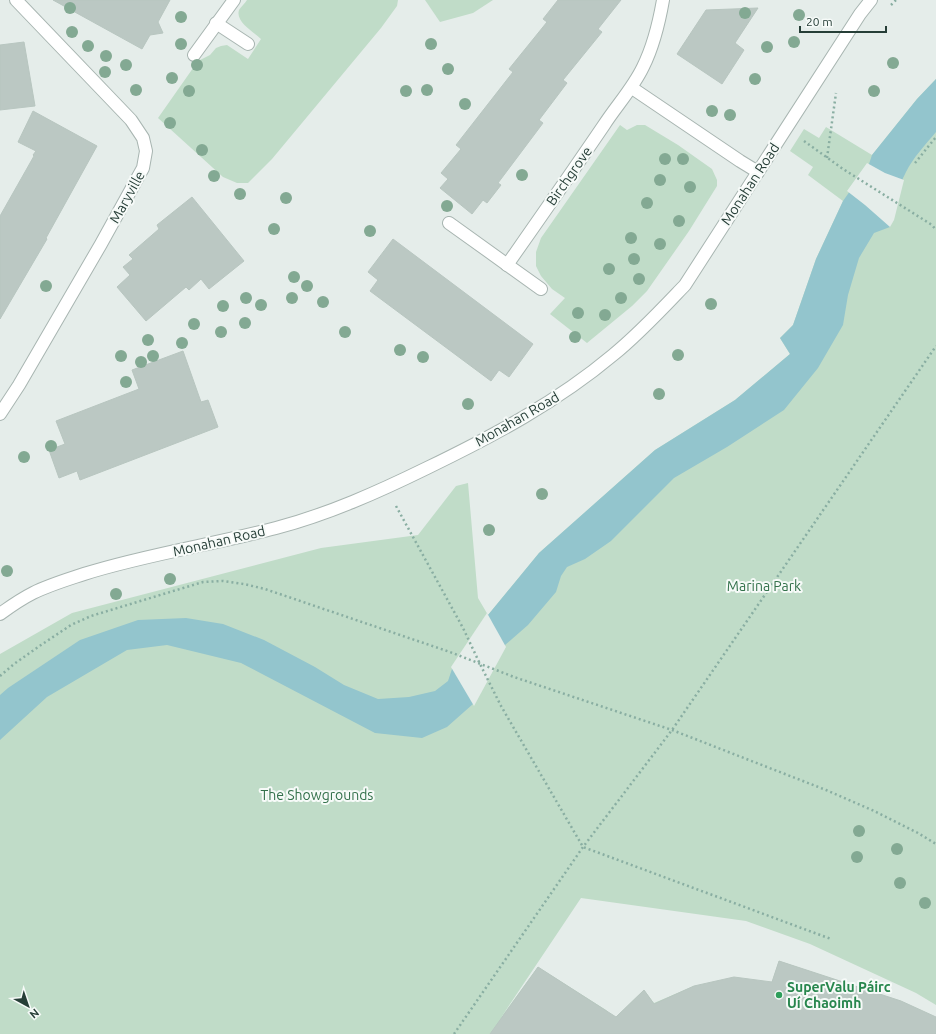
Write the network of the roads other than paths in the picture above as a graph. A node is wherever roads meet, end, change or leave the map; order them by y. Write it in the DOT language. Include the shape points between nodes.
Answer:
graph roads {
  1 [pos="16,0"];
  2 [pos="234,0"];
  3 [pos="664,0"];
  4 [pos="871,0"];
  5 [pos="216,23"];
  6 [pos="248,44"];
  7 [pos="194,55"];
  8 [pos="632,88"];
  9 [pos="758,172"];
  10 [pos="449,223"];
  11 [pos="507,265"];
  12 [pos="541,289"];
  13 [pos="0,414"];
  14 [pos="0,614"];
  1 -- 13 [label="street, Maryville" via="131,120 143,138 146,151 143,168 98,250"];
  2 -- 5 [label="street"];
  3 -- 8 [label="street, Birchgrove" via="656,34"];
  4 -- 9 [label="street, Monahan Road"];
  5 -- 6 [label="street"];
  5 -- 7 [label="street"];
  8 -- 9 [label="street"];
  8 -- 11 [label="street, Birchgrove"];
  9 -- 14 [label="street, Monahan Road" via="685,285 614,355 536,410 386,488 324,514 103,568 32,594"];
  10 -- 11 [label="street"];
  11 -- 12 [label="street"];
}
